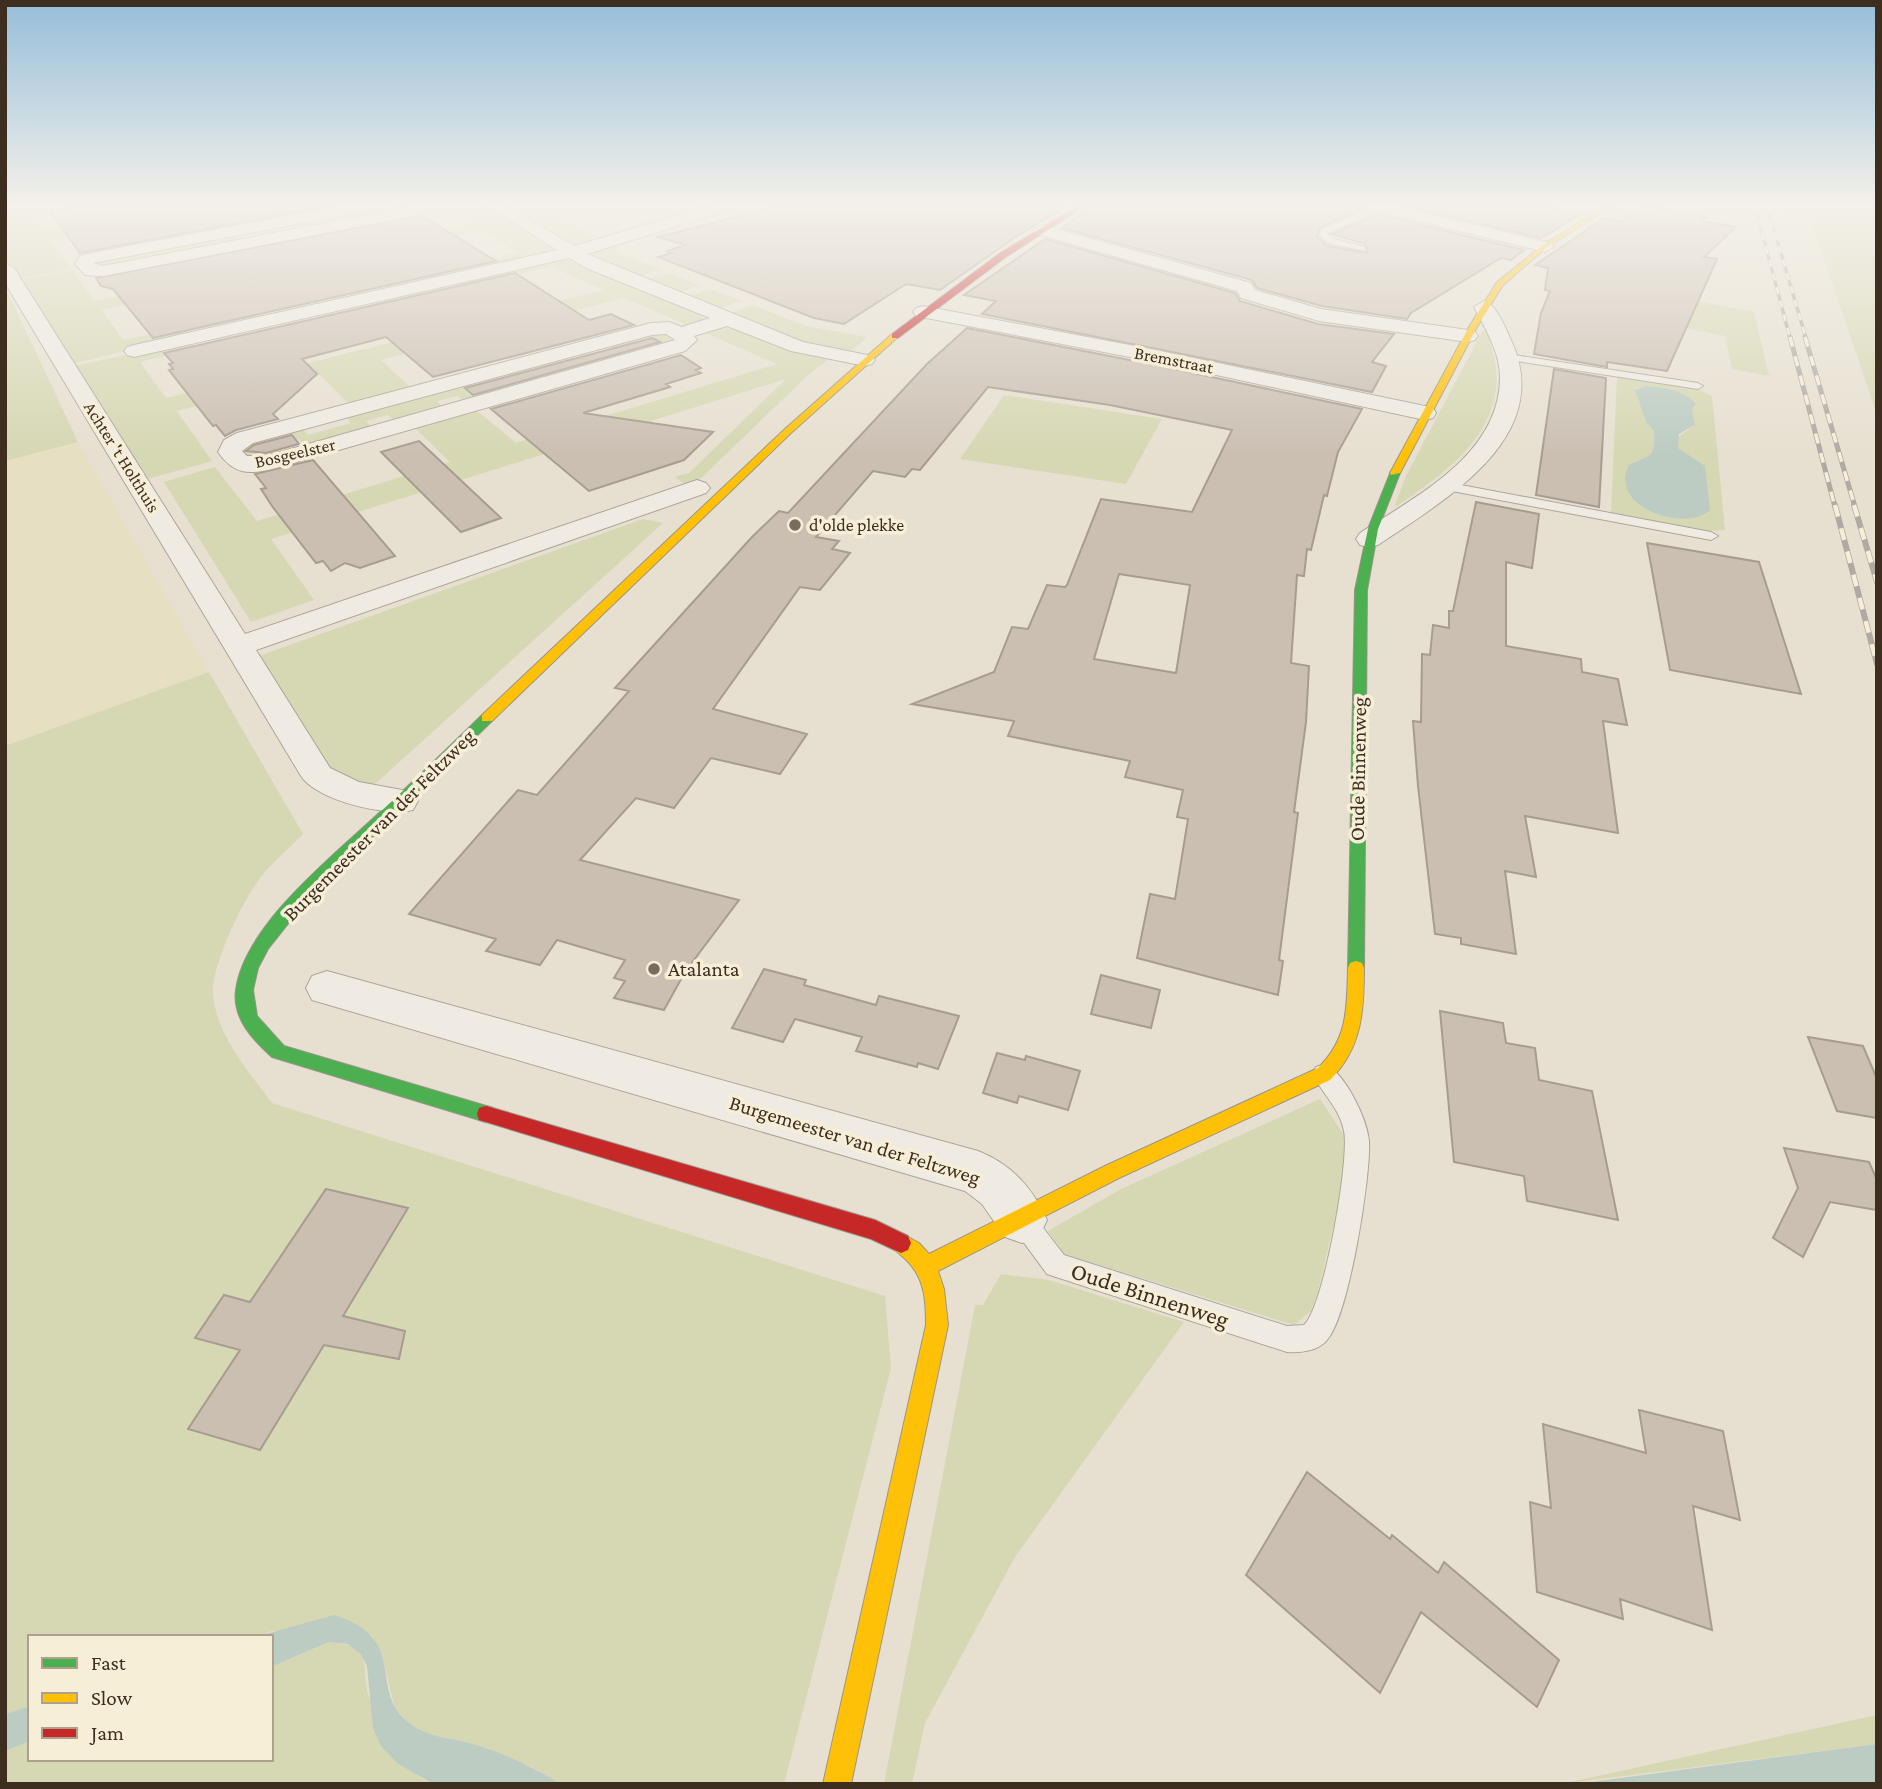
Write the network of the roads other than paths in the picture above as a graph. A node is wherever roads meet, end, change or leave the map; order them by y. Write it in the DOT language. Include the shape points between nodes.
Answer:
graph roads {
  1 [pos="18,289"];
  2 [pos="406,289"];
  3 [pos="655,289"];
  4 [pos="954,289"];
  5 [pos="1245,289"];
  6 [pos="1497,289"];
  7 [pos="1484,307"];
  8 [pos="923,312"];
  9 [pos="728,319"];
  10 [pos="680,334"];
  11 [pos="1468,336"];
  12 [pos="134,351"];
  13 [pos="1507,356"];
  14 [pos="865,360"];
  15 [pos="1698,386"];
  16 [pos="1425,413"];
  17 [pos="1445,486"];
  18 [pos="700,501"];
  19 [pos="1711,536"];
  20 [pos="1369,539"];
  21 [pos="239,646"];
  22 [pos="400,802"];
  23 [pos="327,988"];
  24 [pos="1324,1074"];
  25 [pos="1022,1220"];
  26 [pos="927,1266"];
  27 [pos="837,1784"];
  1 -- 21 [label="street, Achter 't Holthuis"];
  2 -- 12 [label="street"];
  3 -- 9 [label="street"];
  4 -- 8 [label="street, Burgemeester van der Feltzweg"];
  5 -- 11 [label="street" via="1319,316"];
  6 -- 7 [label="street, Oude Binnenweg"];
  7 -- 11 [label="street, Oude Binnenweg"];
  7 -- 13 [label="street"];
  8 -- 14 [label="street, Burgemeester van der Feltzweg"];
  8 -- 16 [label="street, Bremstraat"];
  9 -- 10 [label="street, Bosgeelster"];
  9 -- 14 [label="street" via="798,348"];
  10 -- 10 [label="street, Bosgeelster" via="669,328 651,329 245,438 232,445 230,452 240,464 267,463 678,347 687,340"];
  11 -- 16 [label="street, Oude Binnenweg"];
  13 -- 15 [label="lane"];
  13 -- 17 [label="street" via="1510,387 1502,419 1481,453"];
  14 -- 18 [label="street, Burgemeester van der Feltzweg"];
  16 -- 20 [label="street, Oude Binnenweg" via="1389,485"];
  17 -- 19 [label="lane"];
  17 -- 20 [label="street"];
  18 -- 21 [label="street" via="649,505"];
  18 -- 22 [label="street, Burgemeester van der Feltzweg"];
  20 -- 24 [label="street, Oude Binnenweg" via="1361,610 1354,1028 1345,1054"];
  21 -- 22 [label="street, Achter 't Holthuis" via="318,776 351,792"];
  22 -- 26 [label="street, Burgemeester van der Feltzweg" via="312,887 254,959 243,1004 250,1028 262,1042 289,1056 875,1230 897,1238"];
  23 -- 25 [label="street, Burgemeester van der Feltzweg" via="978,1173 999,1188"];
  24 -- 25 [label="street, Oude Binnenweg" via="1112,1172"];
  24 -- 25 [label="lane, Oude Binnenweg" via="1352,1118 1357,1157 1325,1322 1314,1335 1287,1339 1056,1265"];
  25 -- 26 [label="street"];
  26 -- 27 [label="street, Burgemeester van der Feltzweg" via="935,1285 937,1325"];
}
